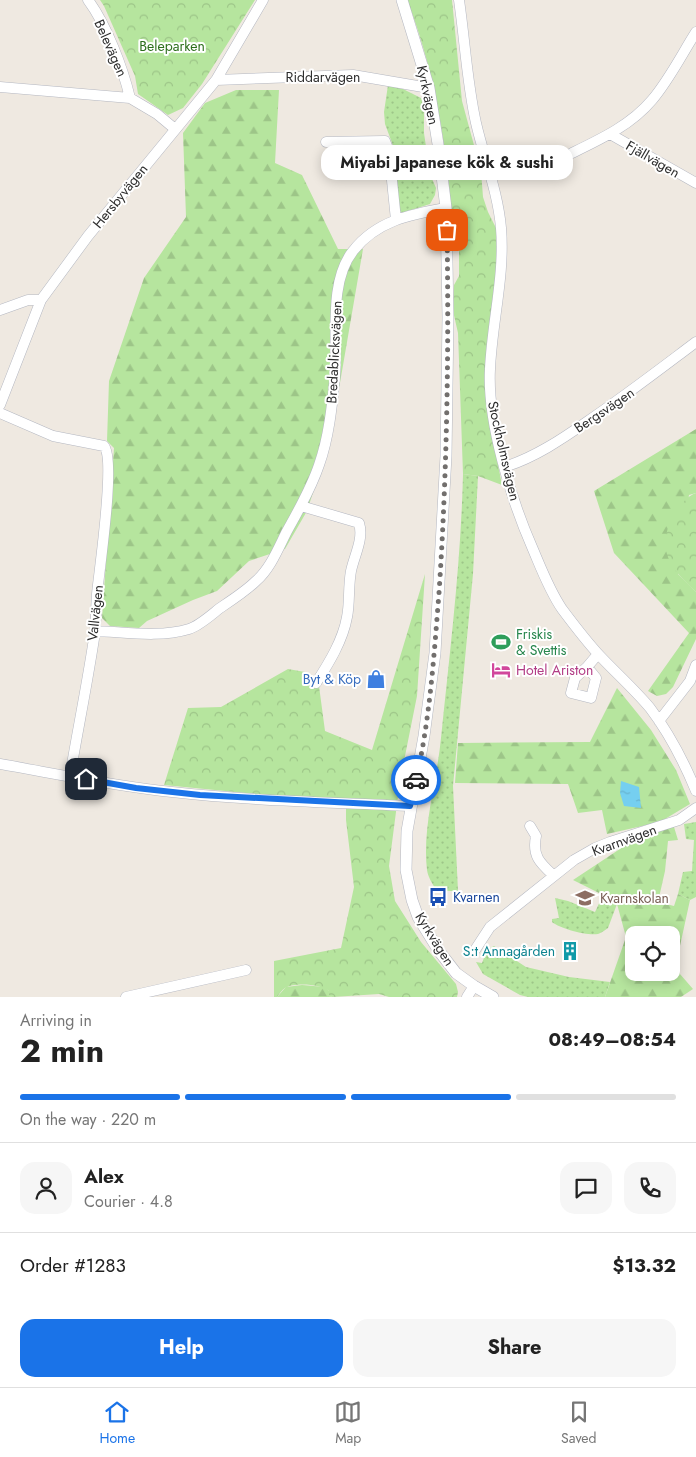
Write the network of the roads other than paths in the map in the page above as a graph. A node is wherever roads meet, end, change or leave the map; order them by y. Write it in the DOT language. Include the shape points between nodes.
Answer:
graph roads {
  1 [pos="88,0"];
  2 [pos="263,0"];
  3 [pos="402,0"];
  4 [pos="459,0"];
  5 [pos="696,32"];
  6 [pos="216,80"];
  7 [pos="0,87"];
  8 [pos="429,88"];
  9 [pos="130,98"];
  10 [pos="175,129"];
  11 [pos="610,134"];
  12 [pos="326,142"];
  13 [pos="572,152"];
  14 [pos="696,183"];
  15 [pos="446,208"];
  16 [pos="396,220"];
  17 [pos="41,300"];
  18 [pos="0,310"];
  19 [pos="696,342"];
  20 [pos="0,406"];
  21 [pos="0,413"];
  22 [pos="504,467"];
  23 [pos="301,506"];
  24 [pos="95,631"];
  25 [pos="598,654"];
  26 [pos="696,665"];
  27 [pos="587,667"];
  28 [pos="693,682"];
  29 [pos="316,683"];
  30 [pos="660,721"];
  31 [pos="0,764"];
  32 [pos="70,776"];
  33 [pos="696,791"];
  34 [pos="410,806"];
  35 [pos="696,808"];
  36 [pos="530,826"];
  37 [pos="553,876"];
  38 [pos="476,950"];
  39 [pos="246,970"];
  40 [pos="474,986"];
  41 [pos="126,997"];
  42 [pos="467,997"];
  43 [pos="493,997"];
  1 -- 9 [label="street, Belevägen" via="120,63"];
  2 -- 6 [label="street, Hersbyvägen"];
  3 -- 8 [label="street, Kyrkvägen"];
  4 -- 22 [label="street, Stockholmsvägen" via="470,99 501,226 502,252 489,370 491,406"];
  5 -- 11 [label="street" via="653,99 640,113"];
  6 -- 8 [label="street, Riddarvägen" via="353,75"];
  6 -- 10 [label="street, Hersbyvägen"];
  7 -- 9 [label="street"];
  8 -- 15 [label="street, Kyrkvägen"];
  9 -- 10 [label="street"];
  10 -- 17 [label="street, Hersbyvägen"];
  11 -- 13 [label="street"];
  11 -- 14 [label="street, Fjällvägen"];
  12 -- 16 [label="street" via="385,141 389,151"];
  15 -- 16 [label="street, Bredablicksvägen"];
  15 -- 34 [label="street, Kyrkvägen" via="448,317 443,533 434,662"];
  16 -- 23 [label="street, Bredablicksvägen" via="378,227 364,239 352,252 342,272 330,426 320,464"];
  17 -- 18 [label="street" via="28,300"];
  17 -- 20 [label="street, Hersbyvägen"];
  19 -- 22 [label="street, Bergsvägen" via="637,388 570,433 522,462"];
  21 -- 24 [label="street, Vallvägen" via="53,436 106,449 106,514"];
  22 -- 25 [label="street, Stockholmsvägen" via="546,579 561,606"];
  23 -- 24 [label="street, Bredablicksvägen" via="257,581 191,628 160,634"];
  23 -- 29 [label="street" via="360,523 362,530 349,581 344,631"];
  24 -- 32 [label="street, Vallvägen"];
  25 -- 27 [label="street"];
  25 -- 30 [label="street, Stockholmsvägen"];
  26 -- 28 [label="street"];
  28 -- 30 [label="street"];
  30 -- 33 [label="street, Stockholmsvägen"];
  31 -- 32 [label="street"];
  32 -- 34 [label="street" via="181,793"];
  34 -- 40 [label="street, Kyrkvägen" via="406,870 418,917 456,973"];
  35 -- 37 [label="street, Kvarnvägen" via="679,820 595,848"];
  36 -- 37 [label="street" via="536,836 536,857"];
  37 -- 38 [label="street, Kvarnvägen" via="490,927"];
  39 -- 41 [label="street"];
  40 -- 42 [label="street"];
  40 -- 43 [label="street, Kyrkvägen"];
}
